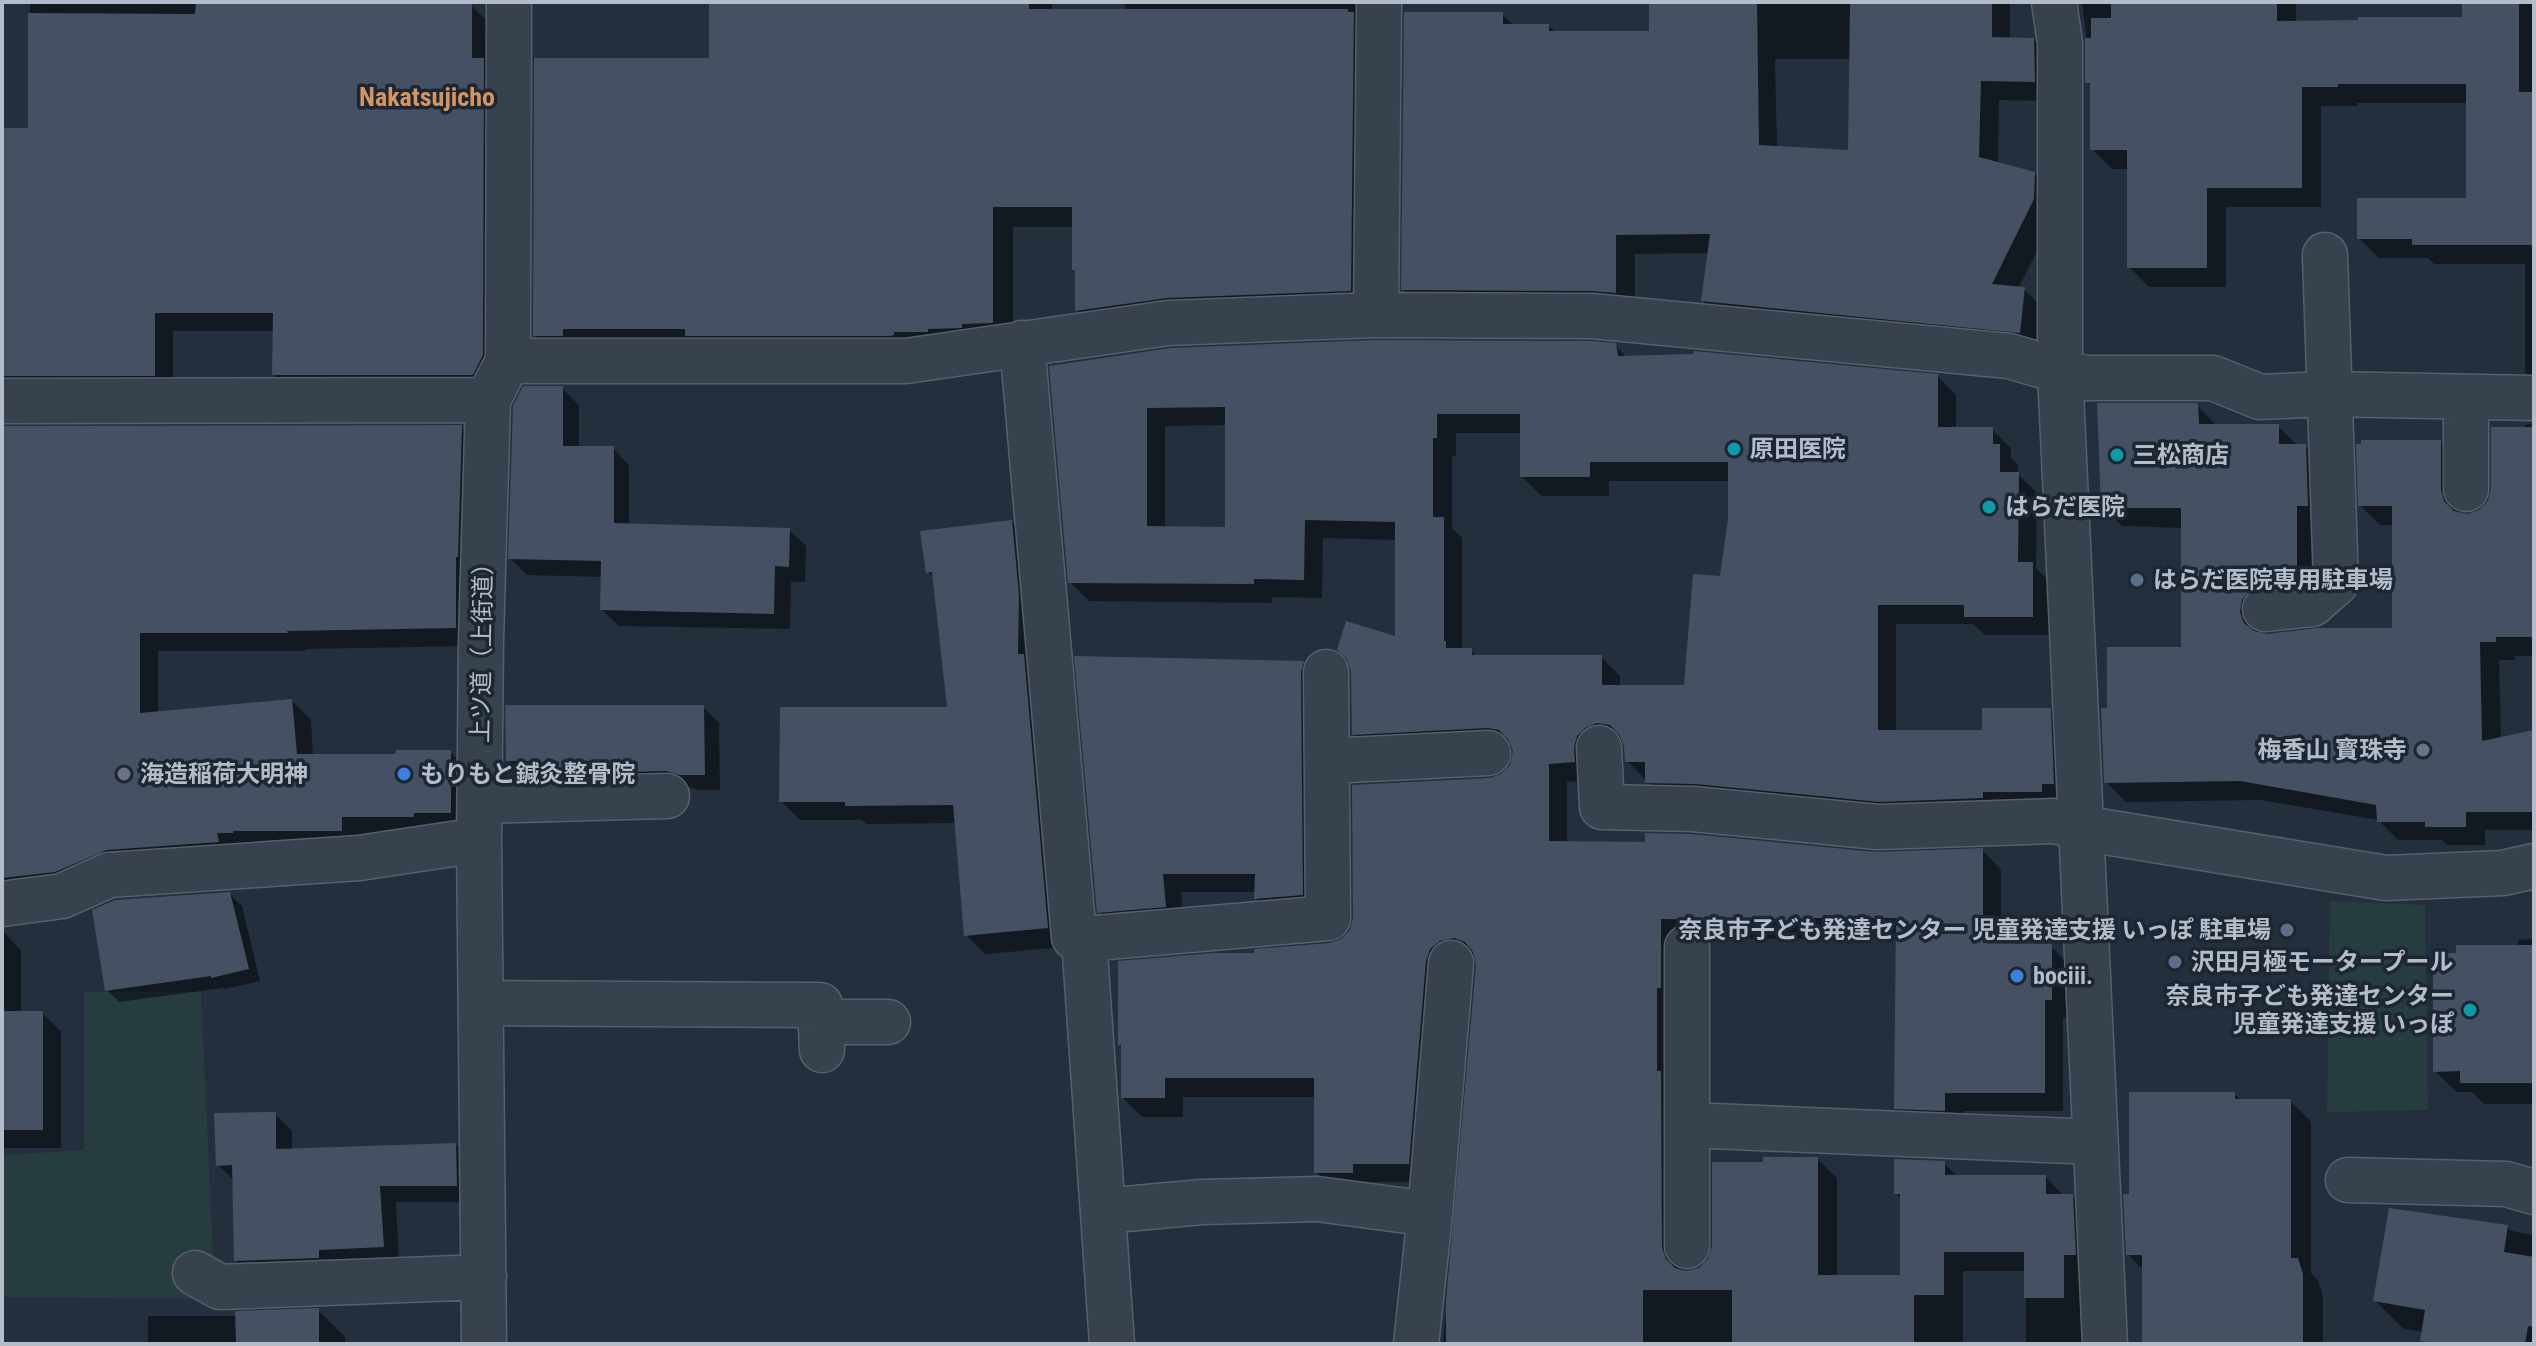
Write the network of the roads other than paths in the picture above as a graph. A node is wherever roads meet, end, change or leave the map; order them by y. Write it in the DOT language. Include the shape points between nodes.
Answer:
graph roads {
  1 [pos="509,2"];
  2 [pos="1379,2"];
  3 [pos="2054,2"];
  4 [pos="2325,255"];
  5 [pos="1376,315"];
  6 [pos="1022,343"];
  7 [pos="508,361"];
  8 [pos="2060,371"];
  9 [pos="2328,394"];
  10 [pos="2466,397"];
  11 [pos="2534,398"];
  12 [pos="488,400"];
  13 [pos="2,401"];
  14 [pos="2466,489"];
  15 [pos="2265,609"];
  16 [pos="1326,672"];
  17 [pos="1599,748"];
  18 [pos="1488,753"];
  19 [pos="1328,761"];
  20 [pos="667,796"];
  21 [pos="480,820"];
  22 [pos="2081,828"];
  23 [pos="2534,866"];
  24 [pos="2,904"];
  25 [pos="1084,939"];
  26 [pos="1687,947"];
  27 [pos="1451,963"];
  28 [pos="482,1003"];
  29 [pos="888,1022"];
  30 [pos="1687,1125"];
  31 [pos="2095,1142"];
  32 [pos="2348,1180"];
  33 [pos="2534,1192"];
  34 [pos="1104,1211"];
  35 [pos="1430,1214"];
  36 [pos="1687,1246"];
  37 [pos="195,1273"];
  38 [pos="484,1277"];
  39 [pos="484,1344"];
  40 [pos="1112,1344"];
  41 [pos="1416,1344"];
  42 [pos="2105,1344"];
  1 -- 7 [label="street, 上ツ道（上街道）"];
  2 -- 5 [label="street"];
  3 -- 8 [label="street" via="2060,43"];
  4 -- 9 [label="street"];
  5 -- 6 [label="street" via="1168,323"];
  5 -- 8 [label="street" via="1592,316 2009,356"];
  6 -- 7 [label="street" via="906,361"];
  6 -- 25 [label="street" via="1074,937"];
  7 -- 12 [label="street, 上ツ道（上街道）"];
  8 -- 9 [label="street" via="2085,378 2213,378 2260,397"];
  8 -- 22 [label="street"];
  9 -- 10 [label="street"];
  9 -- 15 [label="street" via="2336,583 2312,604"];
  10 -- 11 [label="street"];
  10 -- 14 [label="street"];
  12 -- 13 [label="street"];
  12 -- 21 [label="street, 上ツ道（上街道）"];
  16 -- 19 [label="street"];
  17 -- 22 [label="street" via="1602,807 1693,809 1878,827 2055,821"];
  18 -- 19 [label="street"];
  19 -- 25 [label="street" via="1328,918"];
  20 -- 21 [label="street"];
  21 -- 24 [label="street" via="359,858 109,875 62,896"];
  21 -- 28 [label="street, 上ツ道（上街道）"];
  22 -- 23 [label="street" via="2386,878 2503,873"];
  22 -- 31 [label="street"];
  25 -- 34 [label="street"];
  26 -- 30 [label="street"];
  27 -- 35 [label="street"];
  28 -- 29 [label="street" via="820,1005 822,1036"];
  28 -- 38 [label="street, 上ツ道（上街道）"];
  30 -- 31 [label="street"];
  30 -- 36 [label="street"];
  31 -- 42 [label="street"];
  32 -- 33 [label="street" via="2506,1184"];
  34 -- 35 [label="street" via="1317,1199"];
  34 -- 40 [label="street"];
  35 -- 41 [label="street"];
  37 -- 38 [label="street" via="220,1287"];
  38 -- 39 [label="street, 上ツ道（上街道）"];
}
